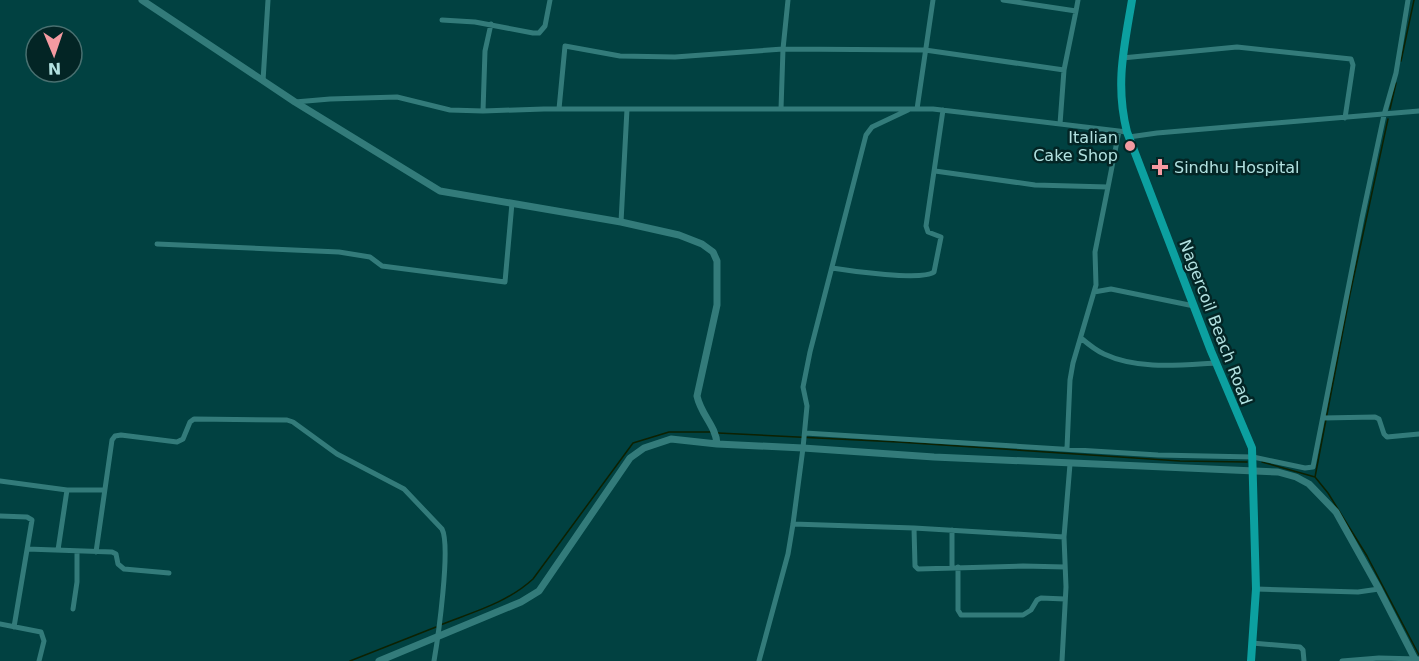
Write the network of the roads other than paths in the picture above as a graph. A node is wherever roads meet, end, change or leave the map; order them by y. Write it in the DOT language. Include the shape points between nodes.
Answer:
graph roads {
  1 [pos="142,0"];
  2 [pos="268,0"];
  3 [pos="550,0"];
  4 [pos="788,0"];
  5 [pos="933,0"];
  6 [pos="1003,0"];
  7 [pos="1078,0"];
  8 [pos="1132,0"];
  9 [pos="1408,0"];
  10 [pos="1076,11"];
  11 [pos="441,20"];
  12 [pos="491,24"];
  13 [pos="783,49"];
  14 [pos="926,50"];
  15 [pos="1122,58"];
  16 [pos="1064,70"];
  17 [pos="263,81"];
  18 [pos="295,102"];
  19 [pos="1387,107"];
  20 [pos="559,109"];
  21 [pos="627,109"];
  22 [pos="781,109"];
  23 [pos="908,109"];
  24 [pos="917,109"];
  25 [pos="943,110"];
  26 [pos="483,111"];
  27 [pos="1419,111"];
  28 [pos="1394,114"];
  29 [pos="1384,115"];
  30 [pos="1345,118"];
  31 [pos="1060,124"];
  32 [pos="1125,133"];
  33 [pos="935,171"];
  34 [pos="1108,187"];
  35 [pos="512,203"];
  36 [pos="621,222"];
  37 [pos="157,244"];
  38 [pos="832,268"];
  39 [pos="1094,292"];
  40 [pos="1194,306"];
  41 [pos="1081,338"];
  42 [pos="1216,363"];
  43 [pos="1325,418"];
  44 [pos="805,434"];
  45 [pos="1419,434"];
  46 [pos="717,438"];
  47 [pos="804,446"];
  48 [pos="1067,448"];
  49 [pos="1252,457"];
  50 [pos="1070,464"];
  51 [pos="1254,471"];
  52 [pos="0,481"];
  53 [pos="67,490"];
  54 [pos="104,490"];
  55 [pos="0,516"];
  56 [pos="793,524"];
  57 [pos="914,528"];
  58 [pos="952,530"];
  59 [pos="1064,537"];
  60 [pos="27,549"];
  61 [pos="58,550"];
  62 [pos="77,551"];
  63 [pos="96,552"];
  64 [pos="955,567"];
  65 [pos="1065,567"];
  66 [pos="169,573"];
  67 [pos="1256,589"];
  68 [pos="1379,589"];
  69 [pos="1065,599"];
  70 [pos="73,609"];
  71 [pos="0,624"];
  72 [pos="14,627"];
  73 [pos="438,637"];
  74 [pos="1252,643"];
  75 [pos="1417,659"];
  76 [pos="39,661"];
  77 [pos="379,661"];
  78 [pos="434,661"];
  79 [pos="759,661"];
  80 [pos="1062,661"];
  81 [pos="1251,661"];
  82 [pos="1304,661"];
  83 [pos="1342,661"];
  1 -- 17 [label="street"];
  2 -- 17 [label="street"];
  3 -- 12 [label="street" via="545,26 539,33"];
  4 -- 13 [label="street"];
  5 -- 14 [label="street"];
  6 -- 10 [label="street"];
  7 -- 10 [label="street"];
  8 -- 15 [label="main road, Nagercoil Beach Road"];
  9 -- 19 [label="street"];
  10 -- 16 [label="street"];
  11 -- 12 [label="street"];
  12 -- 26 [label="street" via="485,51"];
  13 -- 14 [label="street"];
  13 -- 20 [label="street" via="675,57 620,56 565,46"];
  13 -- 22 [label="street"];
  14 -- 16 [label="street"];
  14 -- 24 [label="street"];
  15 -- 30 [label="street" via="1237,47 1351,59"];
  15 -- 32 [label="main road, Nagercoil Beach Road"];
  16 -- 31 [label="street"];
  17 -- 18 [label="street"];
  18 -- 26 [label="street" via="397,97 439,108"];
  18 -- 35 [label="street" via="440,191"];
  19 -- 28 [label="street"];
  19 -- 29 [label="street"];
  20 -- 21 [label="street"];
  20 -- 26 [label="street"];
  21 -- 22 [label="street"];
  21 -- 36 [label="street"];
  22 -- 23 [label="street"];
  23 -- 24 [label="street"];
  23 -- 38 [label="street" via="867,132"];
  24 -- 25 [label="street"];
  25 -- 31 [label="street"];
  25 -- 33 [label="street"];
  27 -- 28 [label="street"];
  28 -- 29 [label="street"];
  29 -- 30 [label="street"];
  29 -- 43 [label="street"];
  30 -- 32 [label="street"];
  31 -- 32 [label="street"];
  32 -- 34 [label="street"];
  32 -- 40 [label="main road, Nagercoil Beach Road"];
  33 -- 34 [label="street" via="1035,184"];
  33 -- 38 [label="street" via="926,226 941,241 932,275"];
  34 -- 39 [label="street" via="1095,252"];
  35 -- 36 [label="street"];
  35 -- 37 [label="street" via="505,282 382,266 370,257 339,252"];
  36 -- 46 [label="street" via="687,238 713,252 717,261 717,305 697,396"];
  38 -- 44 [label="street" via="803,387 807,406"];
  39 -- 40 [label="street" via="1111,289"];
  39 -- 41 [label="street"];
  40 -- 42 [label="main road, Nagercoil Beach Road"];
  41 -- 42 [label="street" via="1106,355 1133,362 1168,366"];
  41 -- 48 [label="street" via="1070,380"];
  42 -- 49 [label="main road, Nagercoil Beach Road" via="1252,448"];
  43 -- 45 [label="street" via="1375,417 1387,436"];
  43 -- 49 [label="street" via="1313,467"];
  44 -- 47 [label="street"];
  44 -- 48 [label="street"];
  46 -- 47 [label="street"];
  46 -- 73 [label="street" via="671,439 644,448 621,469 539,591"];
  47 -- 50 [label="street"];
  47 -- 56 [label="street"];
  48 -- 49 [label="street"];
  49 -- 51 [label="main road, Nagercoil Beach Road"];
  50 -- 51 [label="street"];
  50 -- 59 [label="street"];
  51 -- 67 [label="main road, Nagercoil Beach Road"];
  51 -- 68 [label="street" via="1278,472 1313,486 1336,512"];
  52 -- 53 [label="street"];
  53 -- 54 [label="street"];
  53 -- 61 [label="street"];
  54 -- 63 [label="street"];
  54 -- 73 [label="street" via="112,440 118,435 177,442 183,439 194,419 290,420 337,454 404,489 442,529 446,537"];
  55 -- 60 [label="street" via="31,518"];
  56 -- 57 [label="street"];
  56 -- 79 [label="street"];
  57 -- 58 [label="street"];
  57 -- 64 [label="street" via="916,568"];
  58 -- 59 [label="street"];
  58 -- 64 [label="street"];
  59 -- 65 [label="street"];
  60 -- 61 [label="street"];
  60 -- 72 [label="street"];
  61 -- 62 [label="street"];
  62 -- 63 [label="street"];
  62 -- 70 [label="street"];
  63 -- 66 [label="street" via="115,553 124,569"];
  64 -- 65 [label="street"];
  64 -- 69 [label="street" via="961,615 1023,615 1036,600"];
  65 -- 69 [label="street"];
  67 -- 68 [label="street"];
  67 -- 74 [label="main road, Nagercoil Beach Road"];
  68 -- 75 [label="street"];
  69 -- 80 [label="street"];
  71 -- 72 [label="street"];
  72 -- 76 [label="street" via="41,632 44,641"];
  73 -- 77 [label="street"];
  73 -- 78 [label="street"];
  74 -- 81 [label="main road, Nagercoil Beach Road"];
  74 -- 82 [label="street" via="1300,647"];
  75 -- 83 [label="street"];
}
